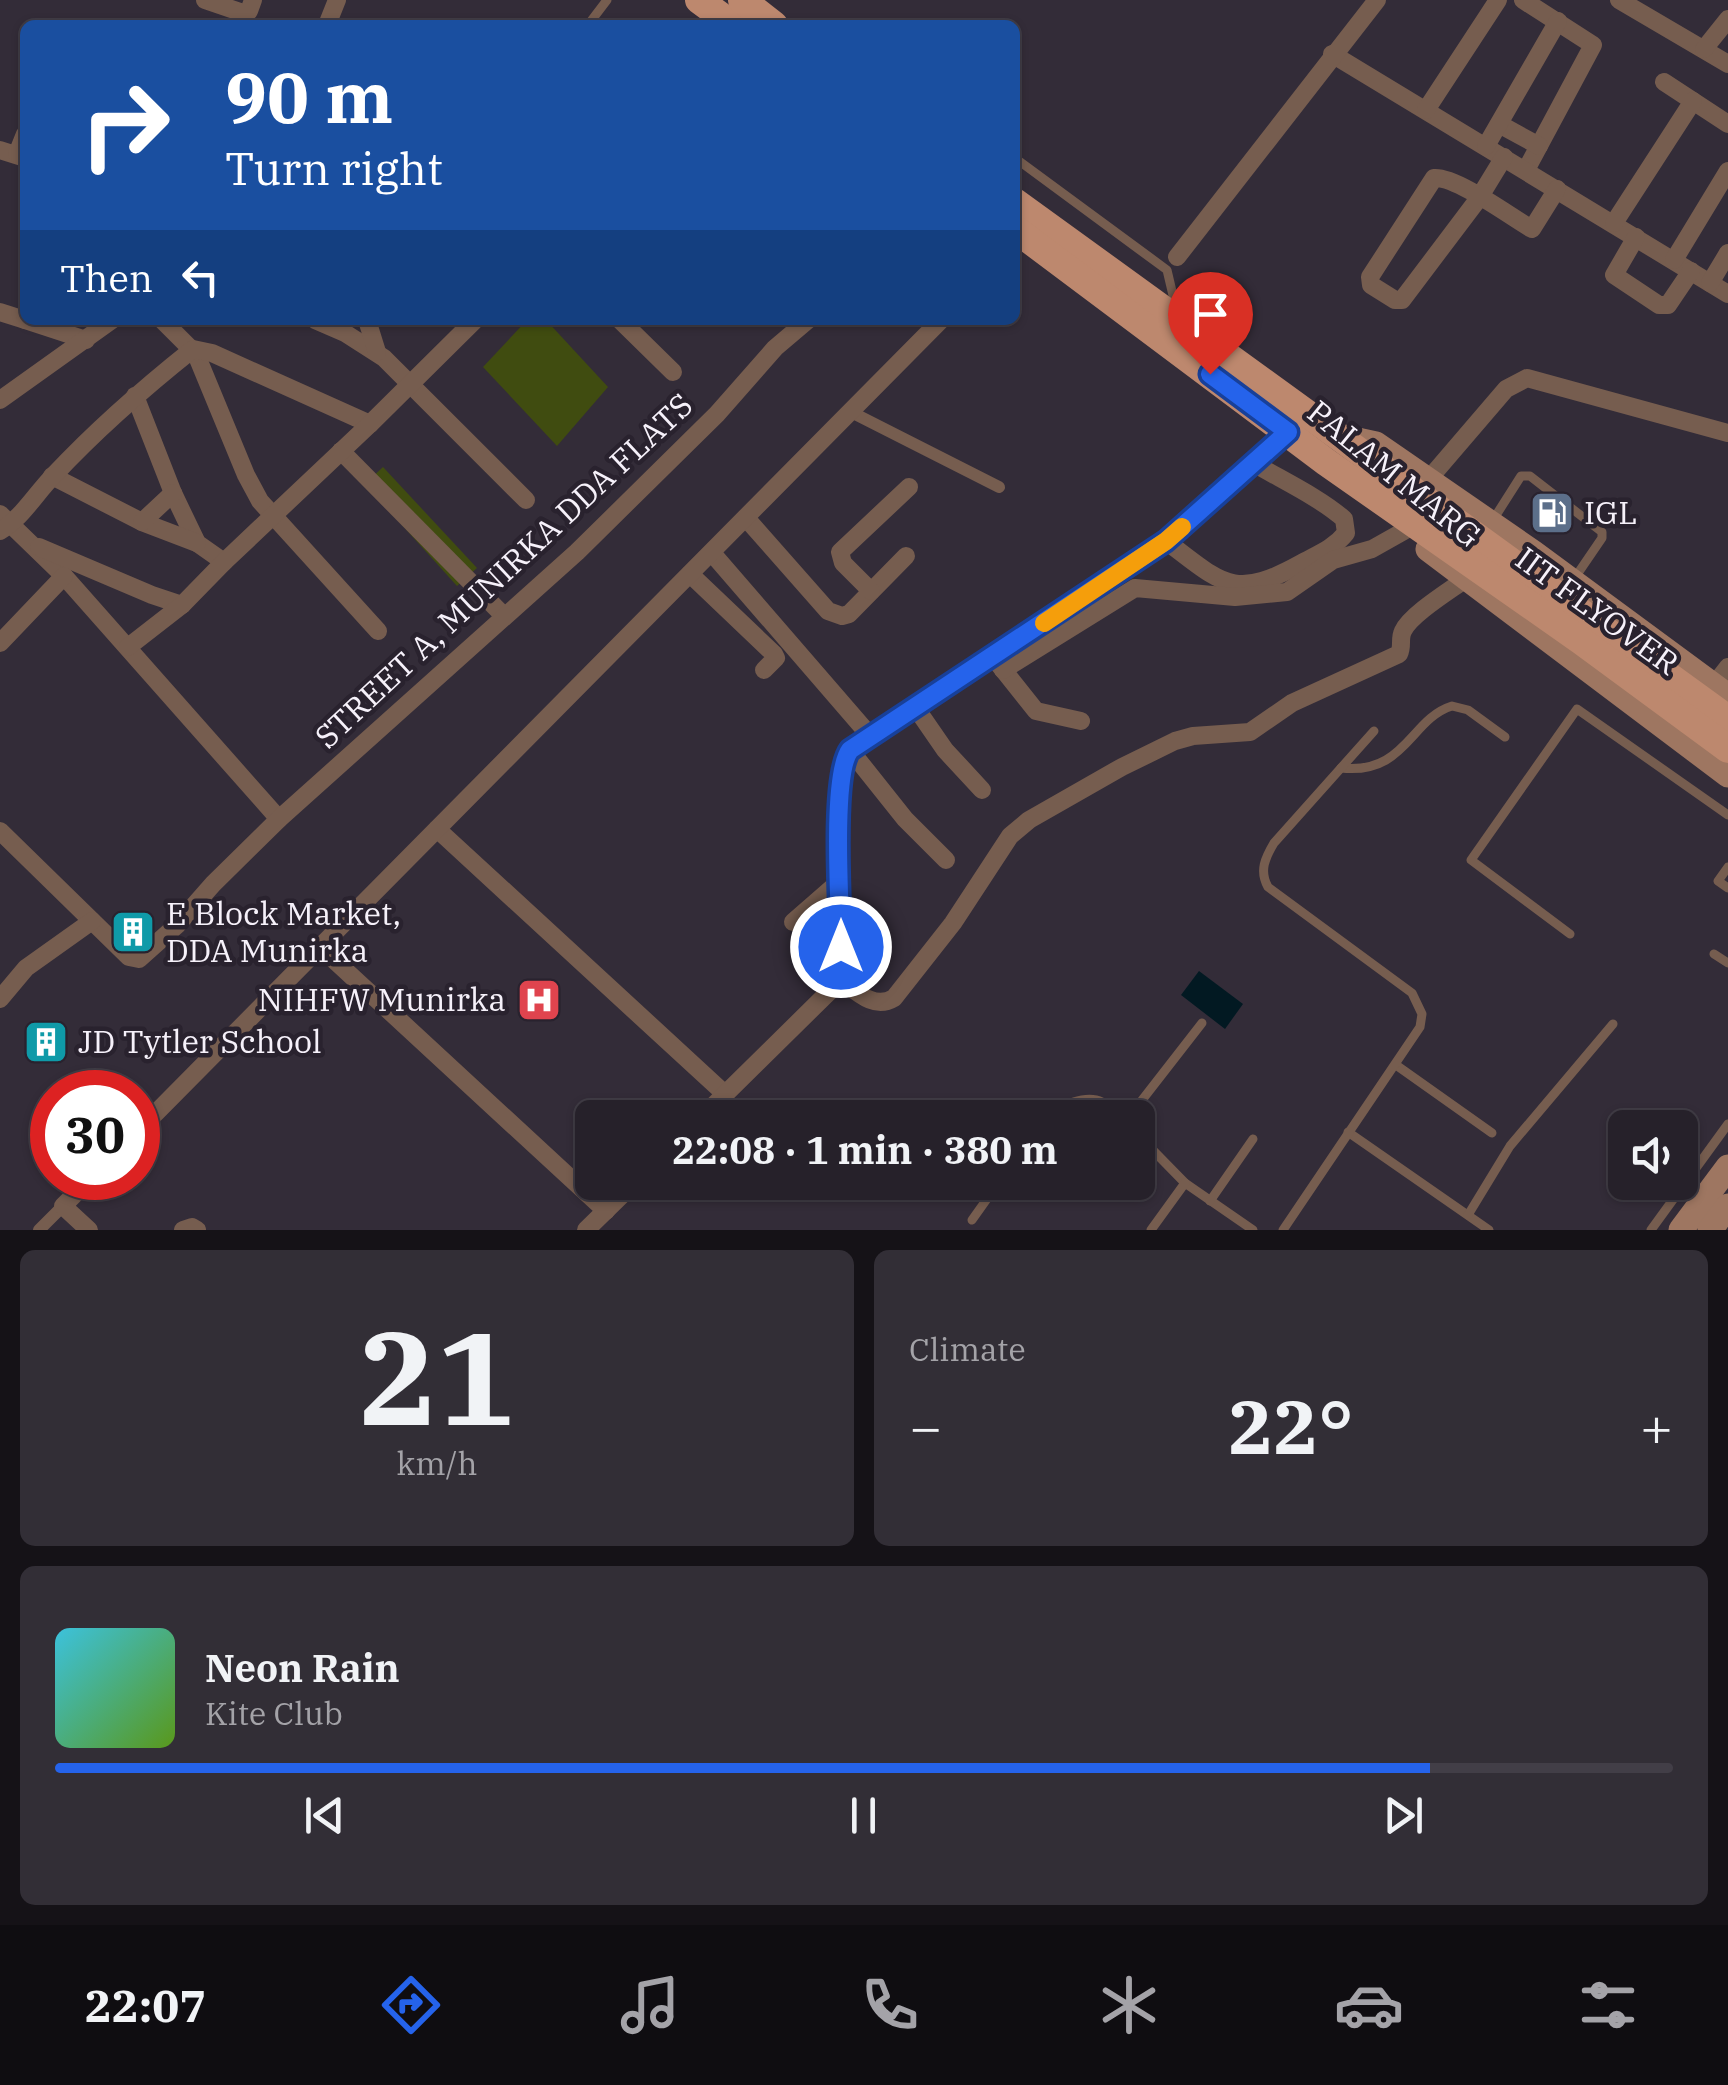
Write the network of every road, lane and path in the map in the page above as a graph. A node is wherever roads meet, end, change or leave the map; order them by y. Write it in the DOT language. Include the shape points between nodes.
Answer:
graph roads {
  1 [pos="205,0"];
  2 [pos="254,0"];
  3 [pos="699,0"];
  4 [pos="742,0"];
  5 [pos="1376,0"];
  6 [pos="1498,0"];
  7 [pos="1523,0"];
  8 [pos="1619,0"];
  9 [pos="1728,19"];
  10 [pos="727,20"];
  11 [pos="768,20"];
  12 [pos="1558,21"];
  13 [pos="1704,49"];
  14 [pos="1332,54"];
  15 [pos="1728,64"];
  16 [pos="1664,82"];
  17 [pos="1693,101"];
  18 [pos="1426,110"];
  19 [pos="1499,124"];
  20 [pos="1728,124"];
  21 [pos="1486,146"];
  22 [pos="1539,146"];
  23 [pos="1504,157"];
  24 [pos="1020,162"];
  25 [pos="1526,170"];
  26 [pos="1728,172"];
  27 [pos="1557,189"];
  28 [pos="1478,198"];
  29 [pos="1020,206"];
  30 [pos="1614,224"];
  31 [pos="1020,237"];
  32 [pos="1636,237"];
  33 [pos="1728,253"];
  34 [pos="1177,257"];
  35 [pos="1674,260"];
  36 [pos="1691,271"];
  37 [pos="1710,282"];
  38 [pos="1728,294"];
  39 [pos="1178,320"];
  40 [pos="40,325"];
  41 [pos="106,325"];
  42 [pos="167,325"];
  43 [pos="325,325"];
  44 [pos="369,325"];
  45 [pos="625,325"];
  46 [pos="802,325"];
  47 [pos="936,325"];
  48 [pos="456,328"];
  49 [pos="86,340"];
  50 [pos="193,349"];
  51 [pos="377,352"];
  52 [pos="673,372"];
  53 [pos="410,382"];
  54 [pos="135,396"];
  55 [pos="0,400"];
  56 [pos="851,412"];
  57 [pos="370,424"];
  58 [pos="1288,432"];
  59 [pos="1728,433"];
  60 [pos="1338,436"];
  61 [pos="341,451"];
  62 [pos="1326,462"];
  63 [pos="1255,464"];
  64 [pos="52,476"];
  65 [pos="1428,480"];
  66 [pos="909,487"];
  67 [pos="999,487"];
  68 [pos="173,493"];
  69 [pos="526,500"];
  70 [pos="272,514"];
  71 [pos="746,518"];
  72 [pos="142,522"];
  73 [pos="3,524"];
  74 [pos="1491,524"];
  75 [pos="1427,527"];
  76 [pos="1166,541"];
  77 [pos="29,543"];
  78 [pos="197,543"];
  79 [pos="712,553"];
  80 [pos="906,556"];
  81 [pos="224,562"];
  82 [pos="690,574"];
  83 [pos="64,576"];
  84 [pos="1467,578"];
  85 [pos="1572,581"];
  86 [pos="872,591"];
  87 [pos="182,604"];
  88 [pos="504,616"];
  89 [pos="378,631"];
  90 [pos="0,643"];
  91 [pos="128,648"];
  92 [pos="998,663"];
  93 [pos="764,670"];
  94 [pos="1723,683"];
  95 [pos="916,708"];
  96 [pos="1728,719"];
  97 [pos="1082,721"];
  98 [pos="1374,731"];
  99 [pos="1505,737"];
  100 [pos="872,738"];
  101 [pos="850,750"];
  102 [pos="1728,750"];
  103 [pos="1340,768"];
  104 [pos="1728,775"];
  105 [pos="982,790"];
  106 [pos="1728,815"];
  107 [pos="278,819"];
  108 [pos="437,829"];
  109 [pos="0,830"];
  110 [pos="946,860"];
  111 [pos="1728,867"];
  112 [pos="840,881"];
  113 [pos="1728,888"];
  114 [pos="92,921"];
  115 [pos="793,922"];
  116 [pos="1570,934"];
  117 [pos="320,947"];
  118 [pos="1714,954"];
  119 [pos="1728,963"];
  120 [pos="841,980"];
  121 [pos="0,999"];
  122 [pos="1202,1023"];
  123 [pos="1613,1024"];
  124 [pos="1396,1065"];
  125 [pos="726,1094"];
  126 [pos="720,1100"];
  127 [pos="1142,1100"];
  128 [pos="160,1109"];
  129 [pos="1728,1124"];
  130 [pos="1348,1132"];
  131 [pos="1492,1133"];
  132 [pos="1253,1138"];
  133 [pos="1155,1152"];
  134 [pos="1728,1167"];
  135 [pos="1185,1183"];
  136 [pos="69,1200"];
  137 [pos="617,1200"];
  138 [pos="986,1200"];
  139 [pos="1210,1201"];
  140 [pos="63,1206"];
  141 [pos="1728,1206"];
  142 [pos="606,1211"];
  143 [pos="1468,1214"];
  144 [pos="972,1220"];
  145 [pos="39,1230"];
  146 [pos="89,1230"];
  147 [pos="183,1230"];
  148 [pos="198,1230"];
  149 [pos="586,1230"];
  150 [pos="1151,1230"];
  151 [pos="1253,1230"];
  152 [pos="1282,1230"];
  153 [pos="1489,1230"];
  154 [pos="1651,1230"];
  155 [pos="1681,1230"];
  156 [pos="1710,1230"];
  1 -- 2 [label="street" via="243,13"];
  3 -- 10 [label="main road"];
  4 -- 11 [label="main road"];
  5 -- 14 [label="street"];
  6 -- 18 [label="street"];
  7 -- 12 [label="street"];
  8 -- 13 [label="street"];
  9 -- 13 [label="street"];
  12 -- 19 [label="street"];
  12 -- 22 [label="street" via="1593,46"];
  13 -- 15 [label="street"];
  14 -- 18 [label="street"];
  14 -- 34 [label="street"];
  16 -- 17 [label="street"];
  17 -- 20 [label="street"];
  17 -- 30 [label="street"];
  18 -- 21 [label="street"];
  19 -- 21 [label="street"];
  19 -- 22 [label="street"];
  21 -- 23 [label="street"];
  22 -- 25 [label="street"];
  23 -- 25 [label="street"];
  23 -- 28 [label="street"];
  24 -- 39 [label="lane" via="1167,270"];
  25 -- 27 [label="street"];
  26 -- 35 [label="street"];
  27 -- 28 [label="street" via="1532,229"];
  27 -- 30 [label="street"];
  28 -- 28 [label="street" via="1400,301 1371,286 1370,277 1432,180 1444,178"];
  29 -- 39 [label="main road, PALAM MARG"];
  30 -- 32 [label="street"];
  31 -- 58 [label="main road, PALAM MARG"];
  32 -- 35 [label="street"];
  32 -- 36 [label="street" via="1614,271 1616,279 1664,306"];
  33 -- 37 [label="street"];
  35 -- 36 [label="street"];
  36 -- 37 [label="street"];
  37 -- 38 [label="street"];
  39 -- 60 [label="main road, PALAM MARG"];
  40 -- 49 [label="street"];
  41 -- 49 [label="street"];
  42 -- 50 [label="street"];
  43 -- 51 [label="street"];
  44 -- 51 [label="street"];
  45 -- 52 [label="street"];
  46 -- 88 [label="street, STREET A, MUNIRKA DDA FLATS" via="577,552"];
  47 -- 56 [label="street"];
  48 -- 53 [label="street"];
  49 -- 55 [label="street"];
  50 -- 54 [label="street"];
  50 -- 57 [label="street"];
  50 -- 70 [label="street" via="246,475"];
  51 -- 53 [label="street"];
  53 -- 57 [label="street"];
  53 -- 69 [label="street"];
  54 -- 64 [label="street"];
  54 -- 68 [label="street"];
  56 -- 67 [label="street"];
  56 -- 71 [label="street"];
  57 -- 61 [label="street"];
  58 -- 62 [label="main road, PALAM MARG"];
  58 -- 63 [label="street"];
  59 -- 65 [label="street" via="1526,378 1506,389"];
  60 -- 65 [label="main road, PALAM MARG" via="1376,444"];
  60 -- 75 [label="main road, IIT FLYOVER"];
  61 -- 70 [label="street"];
  61 -- 88 [label="street"];
  62 -- 75 [label="main road, IIT FLYOVER"];
  63 -- 76 [label="street"];
  63 -- 76 [label="street" via="1344,519 1346,533 1334,548 1268,582 1239,585 1217,579"];
  64 -- 72 [label="street"];
  64 -- 73 [label="street"];
  65 -- 74 [label="main road, PALAM MARG"];
  66 -- 86 [label="street" via="840,552"];
  68 -- 72 [label="street"];
  68 -- 78 [label="street"];
  70 -- 81 [label="street"];
  70 -- 89 [label="street"];
  71 -- 79 [label="street"];
  71 -- 86 [label="street" via="834,614 849,614"];
  72 -- 78 [label="street"];
  73 -- 77 [label="street"];
  74 -- 85 [label="main road, PALAM MARG"];
  74 -- 85 [label="lane" via="1521,476 1530,476 1602,532"];
  75 -- 84 [label="main road, PALAM MARG"];
  75 -- 92 [label="street" via="1333,560 1288,592 1235,597 1135,588"];
  75 -- 96 [label="main road, IIT FLYOVER"];
  75 -- 102 [label="main road, IIT FLYOVER"];
  76 -- 92 [label="street"];
  77 -- 83 [label="street"];
  77 -- 87 [label="street"];
  78 -- 81 [label="street"];
  79 -- 82 [label="street"];
  79 -- 100 [label="street"];
  80 -- 86 [label="street"];
  81 -- 87 [label="street"];
  82 -- 93 [label="street" via="774,654"];
  82 -- 108 [label="street"];
  83 -- 90 [label="street"];
  83 -- 91 [label="street"];
  84 -- 104 [label="main road, PALAM MARG"];
  84 -- 120 [label="street" via="1405,627 1399,654 1292,703 1250,732 1176,741 1029,820 1010,836 953,922 885,1004"];
  85 -- 94 [label="main road, PALAM MARG"];
  87 -- 91 [label="street"];
  88 -- 107 [label="street, STREET A, MUNIRKA DDA FLATS"];
  91 -- 107 [label="street"];
  92 -- 95 [label="street"];
  92 -- 97 [label="street" via="1036,712"];
  95 -- 100 [label="street"];
  95 -- 105 [label="street"];
  98 -- 103 [label="lane"];
  99 -- 103 [label="lane" via="1462,706 1452,706 1387,758 1365,768"];
  100 -- 101 [label="street"];
  101 -- 110 [label="street"];
  101 -- 112 [label="street" via="841,770"];
  103 -- 124 [label="lane" via="1274,843 1263,879 1418,1002 1420,1027"];
  106 -- 116 [label="lane" via="1577,709 1471,860"];
  107 -- 114 [label="street, STREET A, MUNIRKA DDA FLATS" via="139,959 128,957"];
  108 -- 117 [label="street"];
  108 -- 125 [label="street"];
  109 -- 114 [label="street"];
  111 -- 113 [label="lane" via="1718,881"];
  112 -- 115 [label="street"];
  112 -- 120 [label="street"];
  114 -- 121 [label="street" via="26,968"];
  117 -- 128 [label="street"];
  117 -- 142 [label="street"];
  118 -- 119 [label="lane"];
  120 -- 125 [label="street"];
  122 -- 127 [label="lane"];
  123 -- 143 [label="lane" via="1510,1146"];
  124 -- 130 [label="lane"];
  124 -- 131 [label="lane"];
  125 -- 126 [label="street"];
  129 -- 154 [label="lane"];
  130 -- 143 [label="lane"];
  130 -- 152 [label="lane"];
  132 -- 139 [label="lane"];
  133 -- 135 [label="lane"];
  134 -- 155 [label="main road"];
  135 -- 139 [label="lane"];
  135 -- 150 [label="lane"];
  136 -- 140 [label="street"];
  137 -- 142 [label="street"];
  138 -- 144 [label="lane"];
  139 -- 151 [label="lane"];
  140 -- 145 [label="street"];
  140 -- 146 [label="street"];
  141 -- 156 [label="main road"];
  142 -- 149 [label="street"];
  143 -- 153 [label="lane"];
  147 -- 148 [label="street"];
}
